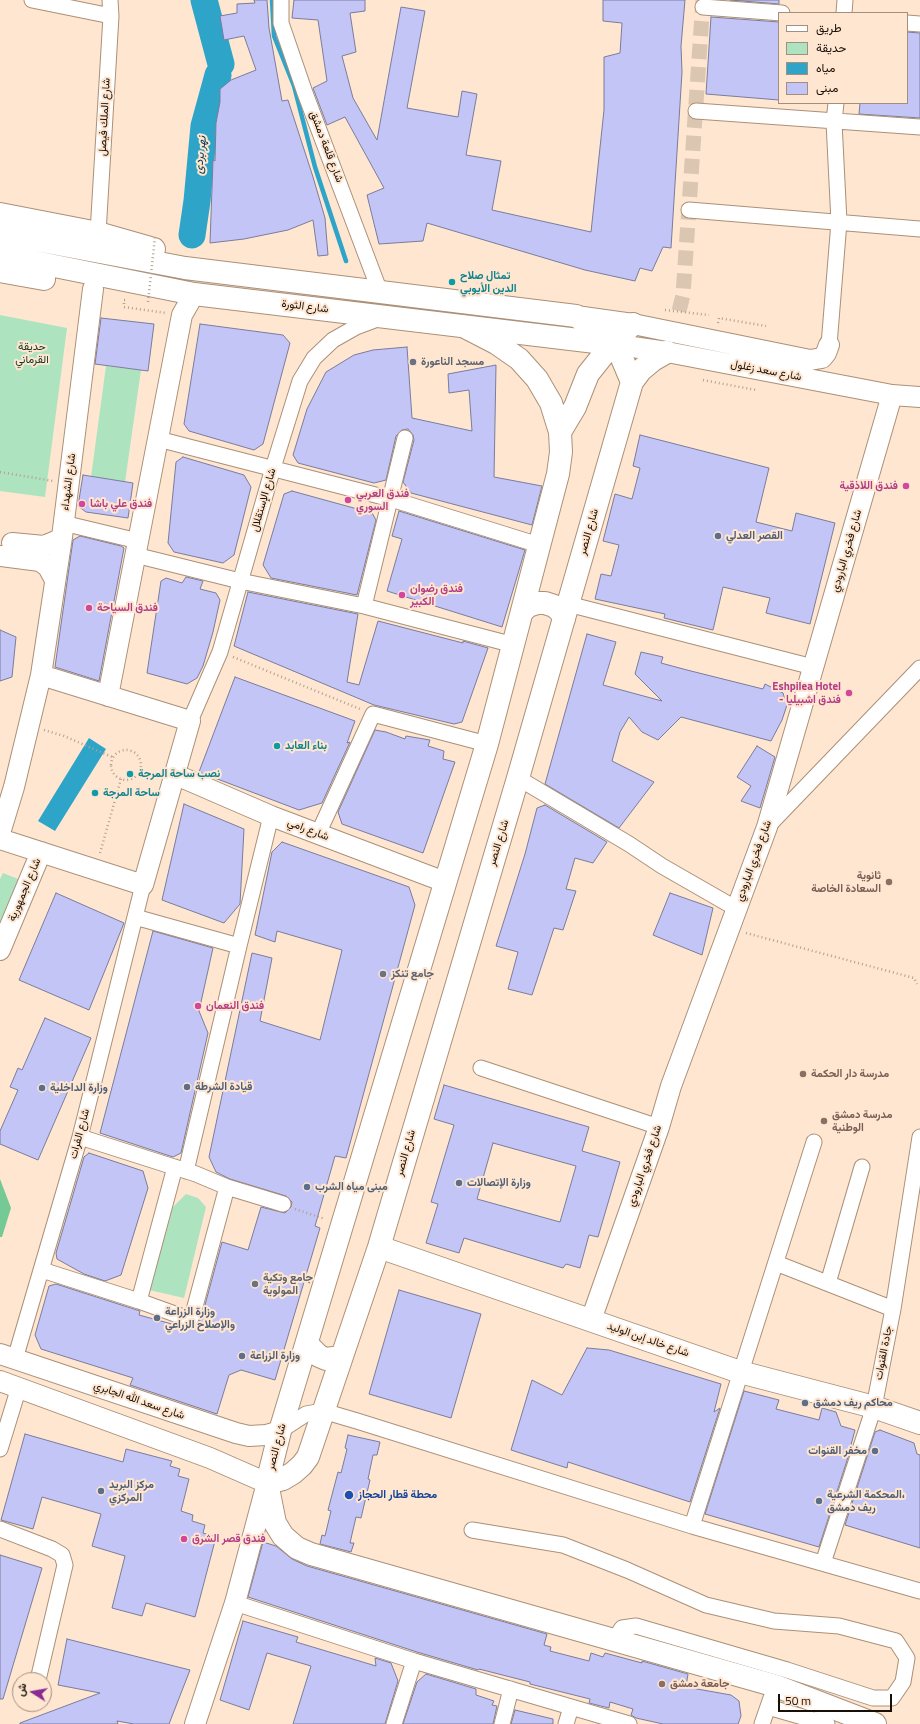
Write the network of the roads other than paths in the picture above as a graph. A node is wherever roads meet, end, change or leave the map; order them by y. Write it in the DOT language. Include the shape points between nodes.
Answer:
graph roads {
  1 [pos="32,0"];
  2 [pos="110,0"];
  3 [pos="281,0"];
  4 [pos="845,0"];
  5 [pos="703,7"];
  6 [pos="844,12"];
  7 [pos="778,13"];
  8 [pos="111,16"];
  9 [pos="908,23"];
  10 [pos="920,24"];
  11 [pos="836,104"];
  12 [pos="696,111"];
  13 [pos="834,122"];
  14 [pos="920,127"];
  15 [pos="689,210"];
  16 [pos="0,214"];
  17 [pos="839,222"];
  18 [pos="920,229"];
  19 [pos="0,233"];
  20 [pos="98,233"];
  21 [pos="0,255"];
  22 [pos="185,268"];
  23 [pos="0,271"];
  24 [pos="93,289"];
  25 [pos="185,292"];
  26 [pos="380,292"];
  27 [pos="383,316"];
  28 [pos="576,316"];
  29 [pos="633,324"];
  30 [pos="463,326"];
  31 [pos="612,344"];
  32 [pos="829,345"];
  33 [pos="667,352"];
  34 [pos="588,374"];
  35 [pos="632,382"];
  36 [pos="892,394"];
  37 [pos="920,397"];
  38 [pos="560,432"];
  39 [pos="406,438"];
  40 [pos="158,439"];
  41 [pos="273,468"];
  42 [pos="391,499"];
  43 [pos="62,530"];
  44 [pos="0,542"];
  45 [pos="539,545"];
  46 [pos="137,548"];
  47 [pos="0,556"];
  48 [pos="55,580"];
  49 [pos="240,581"];
  50 [pos="364,606"];
  51 [pos="522,612"];
  52 [pos="566,612"];
  53 [pos="514,645"];
  54 [pos="813,667"];
  55 [pos="920,668"];
  56 [pos="41,675"];
  57 [pos="108,696"];
  58 [pos="190,721"];
  59 [pos="487,744"];
  60 [pos="174,774"];
  61 [pos="518,778"];
  62 [pos="7,790"];
  63 [pos="271,816"];
  64 [pos="767,827"];
  65 [pos="0,833"];
  66 [pos="318,834"];
  67 [pos="0,839"];
  68 [pos="41,852"];
  69 [pos="445,882"];
  70 [pos="143,885"];
  71 [pos="737,909"];
  72 [pos="135,917"];
  73 [pos="239,946"];
  74 [pos="0,950"];
  75 [pos="481,1068"];
  76 [pos="659,1127"];
  77 [pos="80,1137"];
  78 [pos="920,1137"];
  79 [pos="814,1142"];
  80 [pos="862,1167"];
  81 [pos="180,1169"];
  82 [pos="227,1187"];
  83 [pos="283,1204"];
  84 [pos="379,1247"];
  85 [pos="776,1263"];
  86 [pos="42,1270"];
  87 [pos="828,1283"];
  88 [pos="139,1301"];
  89 [pos="893,1309"];
  90 [pos="591,1320"];
  91 [pos="307,1344"];
  92 [pos="8,1356"];
  93 [pos="341,1357"];
  94 [pos="740,1372"];
  95 [pos="0,1381"];
  96 [pos="19,1387"];
  97 [pos="874,1407"];
  98 [pos="323,1411"];
  99 [pos="920,1423"];
  100 [pos="280,1431"];
  101 [pos="0,1449"];
  102 [pos="267,1483"];
  103 [pos="692,1526"];
  104 [pos="0,1529"];
  105 [pos="472,1530"];
  106 [pos="823,1563"];
  107 [pos="920,1591"];
  108 [pos="235,1603"];
  109 [pos="614,1640"];
  110 [pos="414,1660"];
  111 [pos="40,1672"];
  112 [pos="776,1686"];
  113 [pos="511,1689"];
  114 [pos="571,1707"];
  115 [pos="768,1707"];
  116 [pos="195,1724"];
  117 [pos="394,1724"];
  118 [pos="502,1724"];
  119 [pos="566,1724"];
  120 [pos="629,1724"];
  121 [pos="762,1724"];
  122 [pos="827,1724"];
  123 [pos="875,1724"];
  1 -- 8 [label="street"];
  2 -- 8 [label="street, شارع الملك فيصل"];
  3 -- 26 [label="street, شارع قلعة دمشق" via="281,23"];
  4 -- 6 [label="street"];
  5 -- 7 [label="street"];
  8 -- 20 [label="street, شارع الملك فيصل"];
  9 -- 10 [label="street"];
  11 -- 13 [label="street"];
  12 -- 13 [label="street"];
  13 -- 14 [label="street"];
  13 -- 17 [label="street"];
  15 -- 17 [label="street"];
  16 -- 20 [label="highway"];
  17 -- 18 [label="street"];
  17 -- 32 [label="street"];
  19 -- 22 [label="highway"];
  20 -- 22 [label="highway" via="162,251 179,260"];
  21 -- 25 [label="highway, شارع الثورة"];
  22 -- 26 [label="highway"];
  23 -- 24 [label="highway"];
  24 -- 25 [label="highway" via="144,297"];
  24 -- 43 [label="main road, شارع الشهداء"];
  25 -- 27 [label="highway, شارع الثورة"];
  25 -- 40 [label="main road"];
  26 -- 28 [label="highway"];
  27 -- 30 [label="highway, شارع الثورة"];
  27 -- 41 [label="street, شارع الإستقلال" via="333,340 314,358 300,381"];
  28 -- 29 [label="main road"];
  28 -- 31 [label="highway"];
  29 -- 31 [label="highway"];
  29 -- 32 [label="main road" via="810,360 822,358"];
  30 -- 31 [label="highway, شارع الثورة"];
  30 -- 38 [label="highway, شارع النصر" via="496,343 519,359 537,379 551,403"];
  31 -- 33 [label="main road, شارع سعد زغلول"];
  31 -- 34 [label="highway"];
  31 -- 35 [label="highway" via="621,356"];
  33 -- 35 [label="highway" via="647,365"];
  33 -- 36 [label="main road, شارع سعد زغلول"];
  34 -- 35 [label="highway" via="600,368 612,368 623,373"];
  34 -- 38 [label="highway" via="575,407"];
  35 -- 52 [label="highway, شارع النصر"];
  36 -- 37 [label="main road, شارع سعد زغلول"];
  36 -- 54 [label="main road, شارع فخري البارودي"];
  38 -- 45 [label="highway, شارع النصر" via="558,474"];
  39 -- 42 [label="street"];
  40 -- 41 [label="street"];
  40 -- 46 [label="main road"];
  41 -- 42 [label="street"];
  41 -- 49 [label="street, شارع الإستقلال"];
  42 -- 45 [label="street"];
  42 -- 50 [label="street"];
  43 -- 44 [label="main road" via="56,541 44,546"];
  43 -- 46 [label="street"];
  43 -- 48 [label="main road, شارع الشهداء"];
  45 -- 51 [label="highway, شارع النصر"];
  46 -- 49 [label="street"];
  46 -- 57 [label="main road"];
  47 -- 48 [label="main road" via="40,561 48,566"];
  48 -- 56 [label="main road, شارع الشهداء"];
  49 -- 50 [label="street"];
  49 -- 58 [label="street, شارع الإستقلال" via="220,652"];
  50 -- 53 [label="street"];
  51 -- 52 [label="highway" via="537,602 546,602"];
  51 -- 53 [label="highway, شارع النصر"];
  52 -- 54 [label="street"];
  52 -- 61 [label="highway, شارع النصر"];
  53 -- 59 [label="highway, شارع النصر"];
  54 -- 64 [label="main road, شارع فخري البارودي"];
  55 -- 64 [label="street"];
  56 -- 57 [label="main road"];
  56 -- 62 [label="main road"];
  57 -- 58 [label="main road"];
  58 -- 60 [label="main road"];
  59 -- 66 [label="street" via="372,714"];
  59 -- 69 [label="highway, شارع النصر"];
  60 -- 63 [label="main road, شارع رامي"];
  60 -- 70 [label="main road"];
  61 -- 71 [label="street"];
  61 -- 84 [label="highway, شارع النصر"];
  62 -- 65 [label="main road"];
  63 -- 66 [label="main road, شارع رامي"];
  63 -- 73 [label="street"];
  64 -- 71 [label="main road, شارع فخري البارودي"];
  66 -- 69 [label="main road, شارع رامي"];
  67 -- 68 [label="main road"];
  68 -- 70 [label="main road"];
  68 -- 74 [label="main road, شارع الجمهورية"];
  69 -- 91 [label="highway, شارع النصر"];
  70 -- 72 [label="street, شارع الفرات"];
  71 -- 76 [label="main road, شارع فخري البارودي" via="671,1086"];
  72 -- 73 [label="street"];
  72 -- 77 [label="street, شارع الفرات"];
  73 -- 81 [label="street"];
  75 -- 76 [label="street"];
  76 -- 90 [label="main road, شارع فخري البارودي"];
  77 -- 81 [label="street"];
  77 -- 86 [label="street, شارع الفرات"];
  78 -- 89 [label="street, جادة القنوات"];
  79 -- 85 [label="street"];
  80 -- 87 [label="street"];
  81 -- 82 [label="street"];
  81 -- 88 [label="street"];
  82 -- 83 [label="street"];
  82 -- 88 [label="street" via="191,1318"];
  84 -- 90 [label="highway, شارع خالد إبن الوليد"];
  84 -- 93 [label="highway, شارع النصر"];
  85 -- 87 [label="street"];
  85 -- 94 [label="street"];
  86 -- 88 [label="street"];
  86 -- 92 [label="street, شارع الفرات"];
  87 -- 89 [label="street"];
  89 -- 97 [label="street, جادة القنوات"];
  90 -- 94 [label="highway, شارع خالد إبن الوليد"];
  91 -- 93 [label="highway" via="326,1359"];
  91 -- 100 [label="highway, شارع النصر"];
  92 -- 100 [label="main road, شارع سعد الله الجابري" via="236,1433 249,1436"];
  93 -- 98 [label="highway, شارع النصر"];
  94 -- 97 [label="highway, شارع خالد إبن الوليد"];
  94 -- 103 [label="street"];
  95 -- 96 [label="main road"];
  96 -- 101 [label="street"];
  96 -- 102 [label="main road" via="210,1458"];
  97 -- 99 [label="highway, شارع خالد إبن الوليد"];
  97 -- 106 [label="street, جادة القنوات"];
  98 -- 100 [label="street" via="306,1414"];
  98 -- 102 [label="highway, شارع النصر" via="308,1457 302,1465 293,1474"];
  98 -- 103 [label="street"];
  100 -- 102 [label="highway, شارع النصر"];
  102 -- 108 [label="main road"];
  102 -- 109 [label="highway" via="275,1523 283,1536 297,1548"];
  103 -- 106 [label="street"];
  104 -- 111 [label="street" via="52,1549 62,1555 65,1565"];
  105 -- 109 [label="street" via="563,1545 706,1605 774,1621 839,1626 896,1641 907,1658 903,1682 892,1698 873,1698 636,1626 622,1628"];
  106 -- 107 [label="street"];
  108 -- 110 [label="street"];
  108 -- 116 [label="main road"];
  109 -- 112 [label="highway"];
  110 -- 113 [label="street"];
  110 -- 117 [label="street"];
  112 -- 115 [label="street"];
  112 -- 123 [label="highway"];
  113 -- 114 [label="street"];
  113 -- 118 [label="street"];
  114 -- 119 [label="street"];
  114 -- 120 [label="street"];
  115 -- 121 [label="street"];
  115 -- 122 [label="street"];
}
